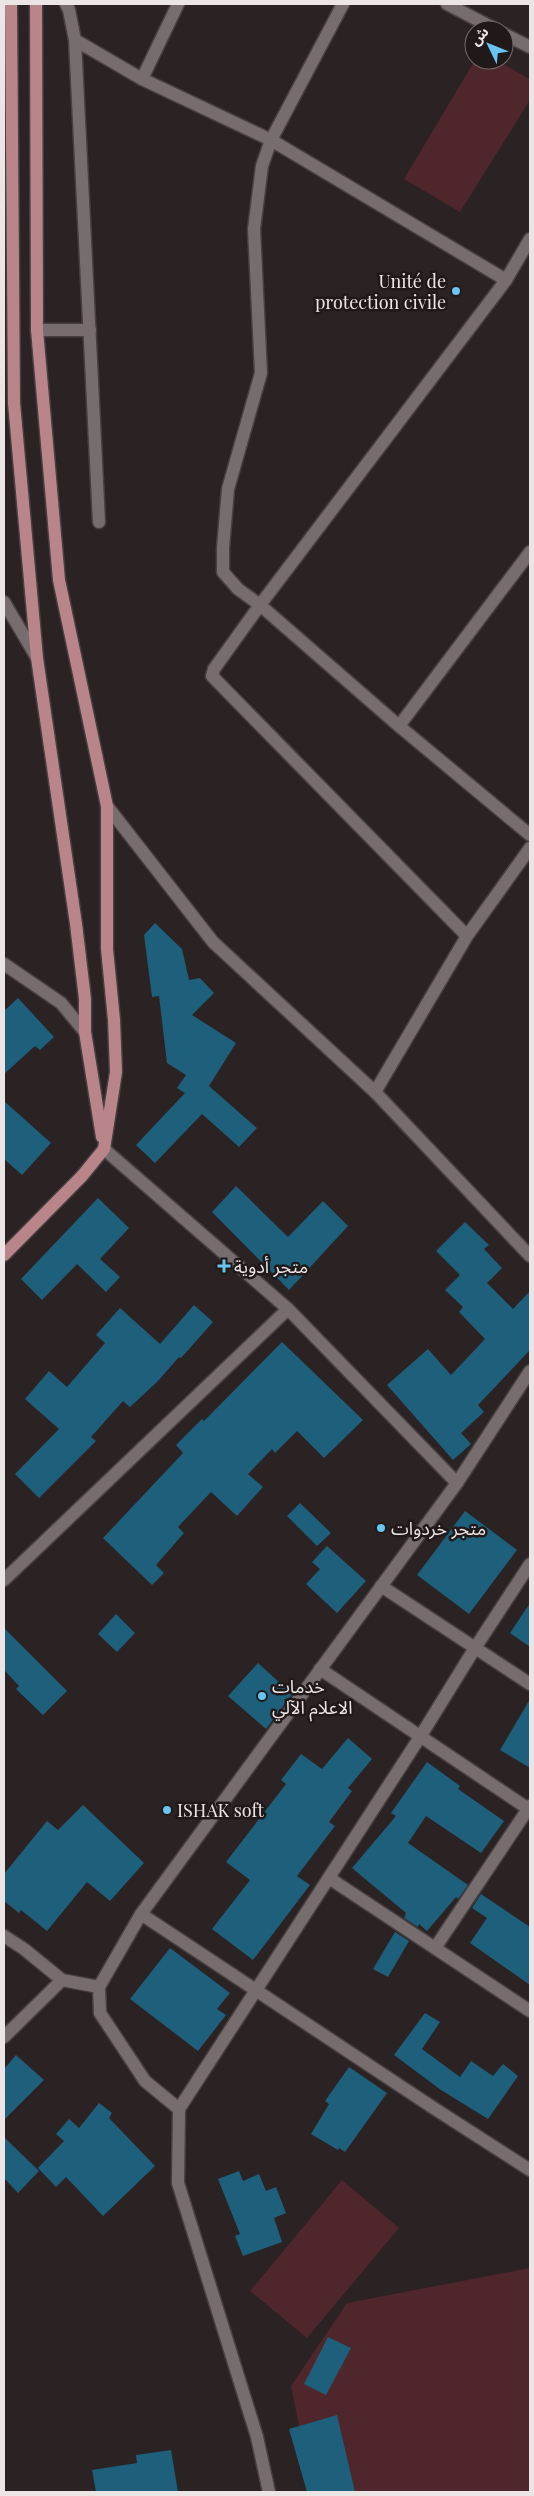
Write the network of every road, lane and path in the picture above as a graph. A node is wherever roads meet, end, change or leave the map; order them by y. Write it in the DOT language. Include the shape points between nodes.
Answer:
graph roads {
  1 [pos="11,4"];
  2 [pos="36,4"];
  3 [pos="66,4"];
  4 [pos="178,4"];
  5 [pos="343,4"];
  6 [pos="448,4"];
  7 [pos="4,10"];
  8 [pos="478,20"];
  9 [pos="514,39"];
  10 [pos="74,40"];
  11 [pos="530,47"];
  12 [pos="142,79"];
  13 [pos="271,140"];
  14 [pos="530,239"];
  15 [pos="506,280"];
  16 [pos="37,330"];
  17 [pos="90,330"];
  18 [pos="99,522"];
  19 [pos="530,552"];
  20 [pos="4,602"];
  21 [pos="260,605"];
  22 [pos="37,658"];
  23 [pos="399,726"];
  24 [pos="107,806"];
  25 [pos="530,835"];
  26 [pos="530,848"];
  27 [pos="467,936"];
  28 [pos="4,964"];
  29 [pos="84,1032"];
  30 [pos="375,1092"];
  31 [pos="104,1149"];
  32 [pos="4,1256"];
  33 [pos="530,1256"];
  34 [pos="288,1309"];
  35 [pos="530,1371"];
  36 [pos="457,1483"];
  37 [pos="530,1564"];
  38 [pos="4,1580"];
  39 [pos="381,1586"];
  40 [pos="475,1648"];
  41 [pos="320,1669"];
  42 [pos="530,1684"];
  43 [pos="420,1737"];
  44 [pos="530,1809"];
  45 [pos="328,1878"];
  46 [pos="141,1914"];
  47 [pos="4,1936"];
  48 [pos="435,1948"];
  49 [pos="62,1980"];
  50 [pos="99,1986"];
  51 [pos="257,1991"];
  52 [pos="530,2011"];
  53 [pos="4,2037"];
  54 [pos="180,2109"];
  55 [pos="530,2170"];
  56 [pos="269,2492"];
  1 -- 7 [label="street"];
  1 -- 22 [label="main road" via="14,403"];
  2 -- 16 [label="main road"];
  3 -- 10 [label="street"];
  4 -- 12 [label="street"];
  5 -- 13 [label="street"];
  6 -- 8 [label="street"];
  9 -- 11 [label="street"];
  10 -- 12 [label="street"];
  10 -- 17 [label="street"];
  12 -- 13 [label="street"];
  13 -- 15 [label="street"];
  13 -- 21 [label="street" via="262,166 254,229 261,373 228,489 223,548 223,572 238,589"];
  14 -- 15 [label="street"];
  15 -- 21 [label="street"];
  16 -- 17 [label="street"];
  16 -- 24 [label="main road" via="59,580"];
  17 -- 18 [label="street"];
  19 -- 23 [label="street"];
  20 -- 22 [label="street"];
  21 -- 23 [label="street"];
  21 -- 27 [label="street" via="212,676"];
  22 -- 29 [label="main road" via="76,924 85,999"];
  23 -- 25 [label="street"];
  24 -- 30 [label="street" via="213,942"];
  24 -- 31 [label="main road" via="108,949 116,1072"];
  26 -- 27 [label="street"];
  27 -- 30 [label="street"];
  28 -- 29 [label="street" via="61,1004"];
  29 -- 31 [label="main road"];
  30 -- 33 [label="street"];
  31 -- 32 [label="main road"];
  31 -- 34 [label="street"];
  34 -- 36 [label="street"];
  34 -- 38 [label="street"];
  35 -- 36 [label="street"];
  36 -- 39 [label="street"];
  37 -- 40 [label="street"];
  39 -- 40 [label="street"];
  39 -- 41 [label="street"];
  40 -- 42 [label="street"];
  40 -- 43 [label="street"];
  41 -- 43 [label="street"];
  41 -- 46 [label="street"];
  43 -- 44 [label="street"];
  43 -- 45 [label="street"];
  44 -- 48 [label="street"];
  45 -- 48 [label="street"];
  45 -- 51 [label="street"];
  46 -- 50 [label="street"];
  46 -- 51 [label="street"];
  47 -- 49 [label="street"];
  48 -- 52 [label="street"];
  49 -- 50 [label="street"];
  49 -- 53 [label="street"];
  50 -- 54 [label="street" via="100,2013 145,2081"];
  51 -- 54 [label="street"];
  51 -- 55 [label="street"];
  54 -- 56 [label="street" via="178,2183 257,2437"];
}
